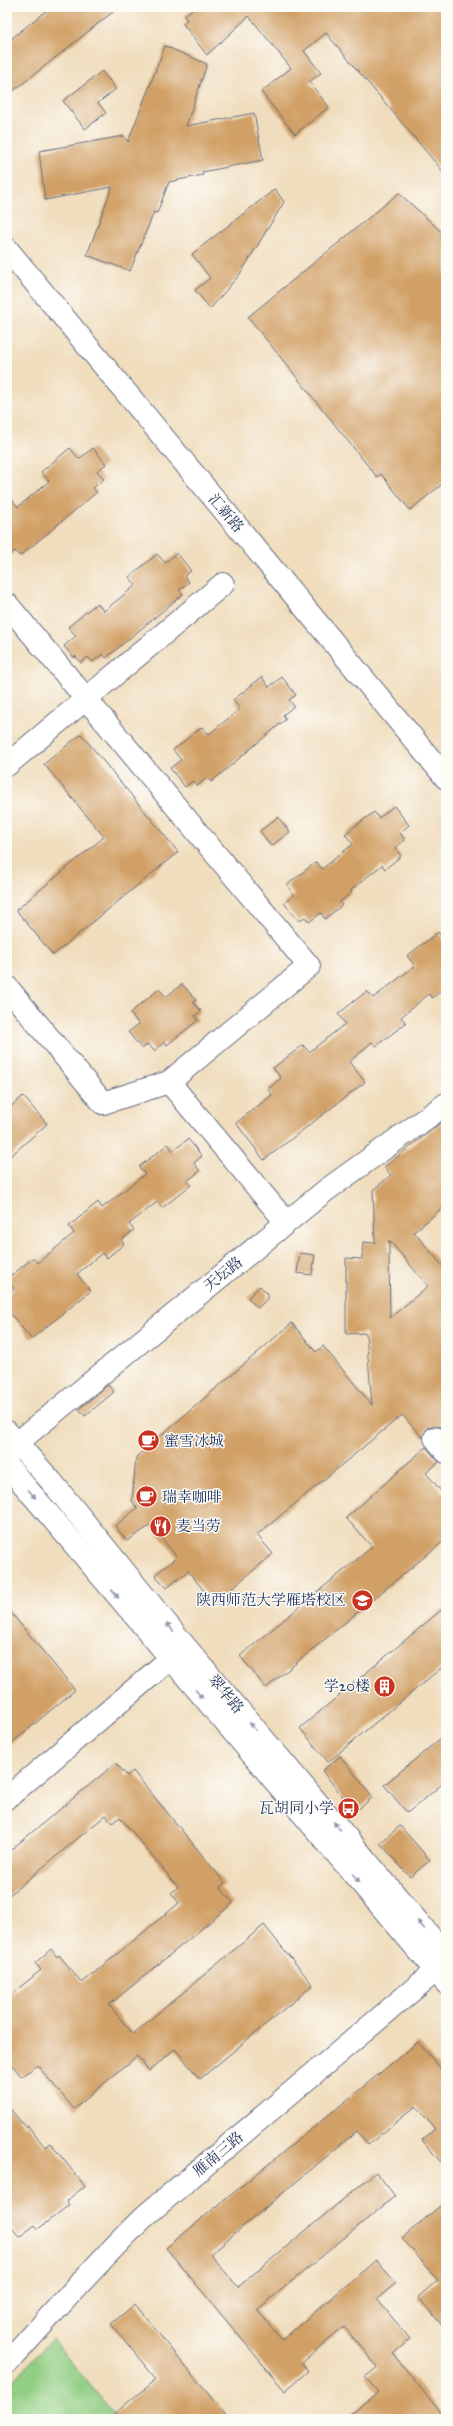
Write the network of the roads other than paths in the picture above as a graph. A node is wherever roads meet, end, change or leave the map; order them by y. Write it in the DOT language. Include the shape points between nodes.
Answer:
graph roads {
  1 [pos="7,249"];
  2 [pos="223,584"];
  3 [pos="7,604"];
  4 [pos="86,699"];
  5 [pos="7,765"];
  6 [pos="446,778"];
  7 [pos="7,987"];
  8 [pos="169,1082"];
  9 [pos="446,1104"];
  10 [pos="286,1222"];
  11 [pos="10,1443"];
  12 [pos="7,1464"];
  13 [pos="170,1659"];
  14 [pos="7,1798"];
  15 [pos="443,1968"];
  16 [pos="7,2363"];
  1 -- 6 [label="street, 汇新路"];
  2 -- 4 [label="street"];
  3 -- 4 [label="street"];
  4 -- 5 [label="street"];
  4 -- 8 [label="street" via="309,966"];
  7 -- 8 [label="street" via="103,1103"];
  8 -- 10 [label="street"];
  9 -- 10 [label="street, 天坛路"];
  10 -- 11 [label="street, 天坛路"];
  15 -- 11 [label="street, 翠华路, one-way" via="51,1481"];
  12 -- 13 [label="street, 翠华路, one-way"];
  13 -- 14 [label="street"];
  13 -- 15 [label="street, 翠华路, one-way"];
  15 -- 16 [label="street, 雁南三路" via="146,2215 111,2249 80,2286"];
}
